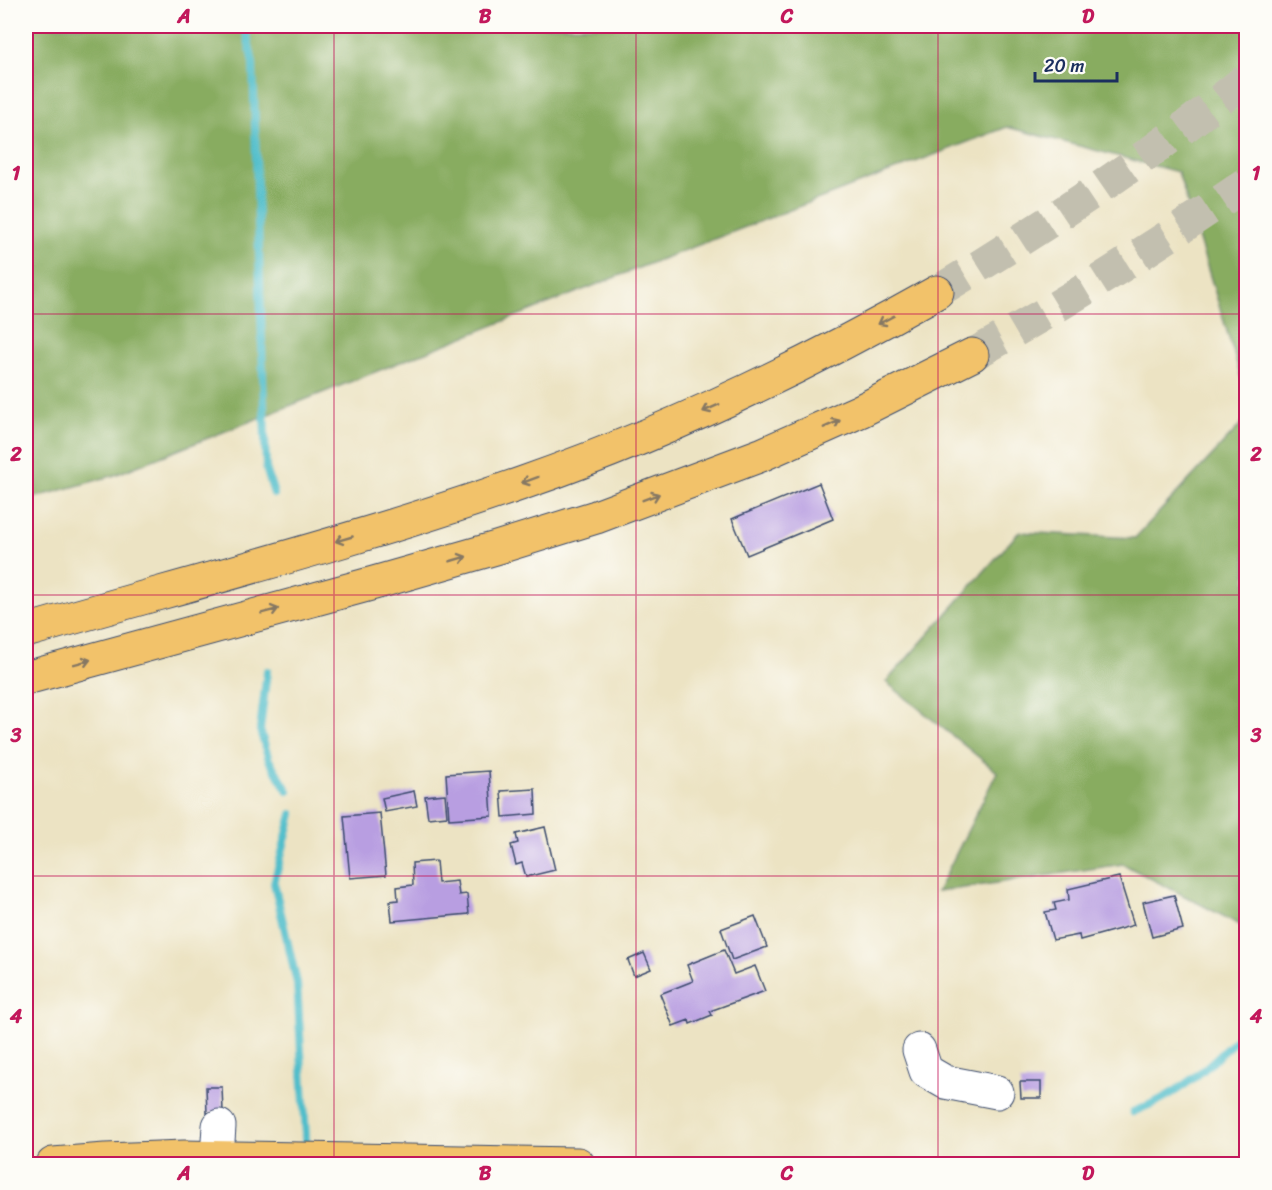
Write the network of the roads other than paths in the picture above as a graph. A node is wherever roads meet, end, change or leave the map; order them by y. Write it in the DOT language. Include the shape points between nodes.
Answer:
graph roads {
  1 [pos="937,292"];
  2 [pos="972,355"];
  3 [pos="26,631"];
  4 [pos="26,678"];
  5 [pos="919,1050"];
  6 [pos="997,1092"];
  7 [pos="53,1164"];
  8 [pos="578,1164"];
  1 -- 3 [label="main road, one-way" via="734,398 524,483"];
  4 -- 2 [label="main road, one-way" via="496,548 613,511 771,451"];
  5 -- 6 [label="lane" via="926,1071 945,1082"];
  7 -- 8 [label="main road" via="144,1158 218,1142"];
}
